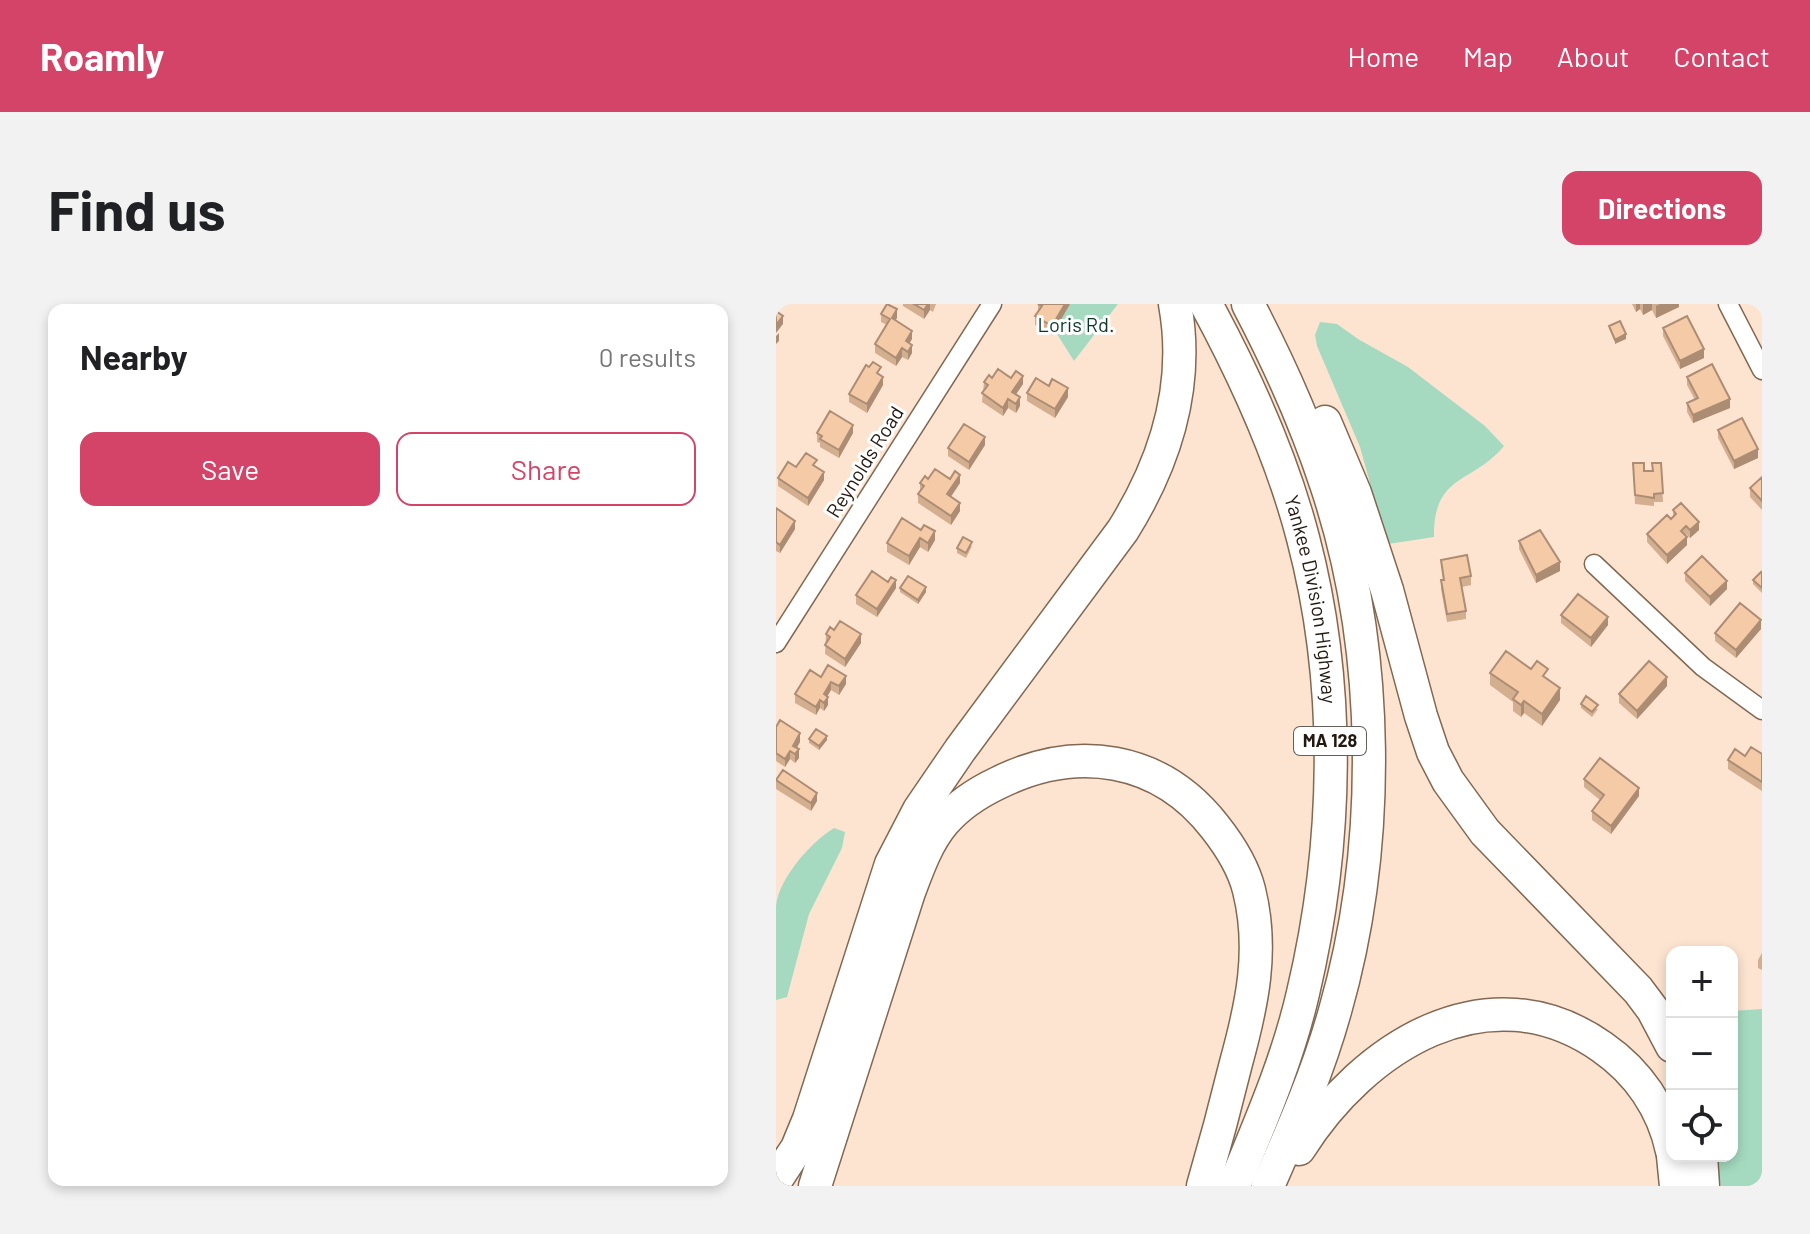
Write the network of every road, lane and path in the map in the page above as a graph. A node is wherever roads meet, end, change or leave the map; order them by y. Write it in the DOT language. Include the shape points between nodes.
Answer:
graph roads {
  1 [pos="992,304"];
  2 [pos="1175,304"];
  3 [pos="1206,304"];
  4 [pos="1248,304"];
  5 [pos="1257,304"];
  6 [pos="1728,304"];
  7 [pos="1762,370"];
  8 [pos="1594,564"];
  9 [pos="776,643"];
  10 [pos="1762,710"];
  11 [pos="1666,1035"];
  12 [pos="1666,1130"];
  13 [pos="1674,1162"];
  14 [pos="1701,1162"];
  15 [pos="776,1180"];
  16 [pos="815,1186"];
  17 [pos="1203,1186"];
  18 [pos="1234,1186"];
  19 [pos="1268,1186"];
  20 [pos="1276,1186"];
  21 [pos="1676,1186"];
  22 [pos="1703,1186"];
  1 -- 9 [label="street, Reynolds Road"];
  2 -- 15 [label="highway" via="1177,389 1160,461 1123,530 919,810 891,864 809,1119"];
  3 -- 18 [label="highway, Yankee Division Highway / MA 128" via="1273,447 1303,538 1320,624 1331,776 1328,847 1303,994 1282,1065"];
  4 -- 19 [label="highway, Yankee Division Highway / MA 128" via="1303,418 1328,490 1360,639 1368,729 1364,864 1352,938 1313,1080"];
  5 -- 11 [label="highway" via="1319,407 1350,480 1421,716 1448,781 1485,832 1638,990"];
  6 -- 7 [label="street"];
  8 -- 10 [label="street" via="1703,667"];
  12 -- 20 [label="highway" via="1630,1069 1588,1037 1547,1021 1476,1016 1406,1041 1363,1072 1324,1113"];
  13 -- 21 [label="highway"];
  14 -- 22 [label="highway"];
  16 -- 17 [label="highway" via="909,892 944,821 1012,775 1039,765 1093,760 1145,772 1193,803 1225,840 1249,889 1258,949 1255,983"];
}
